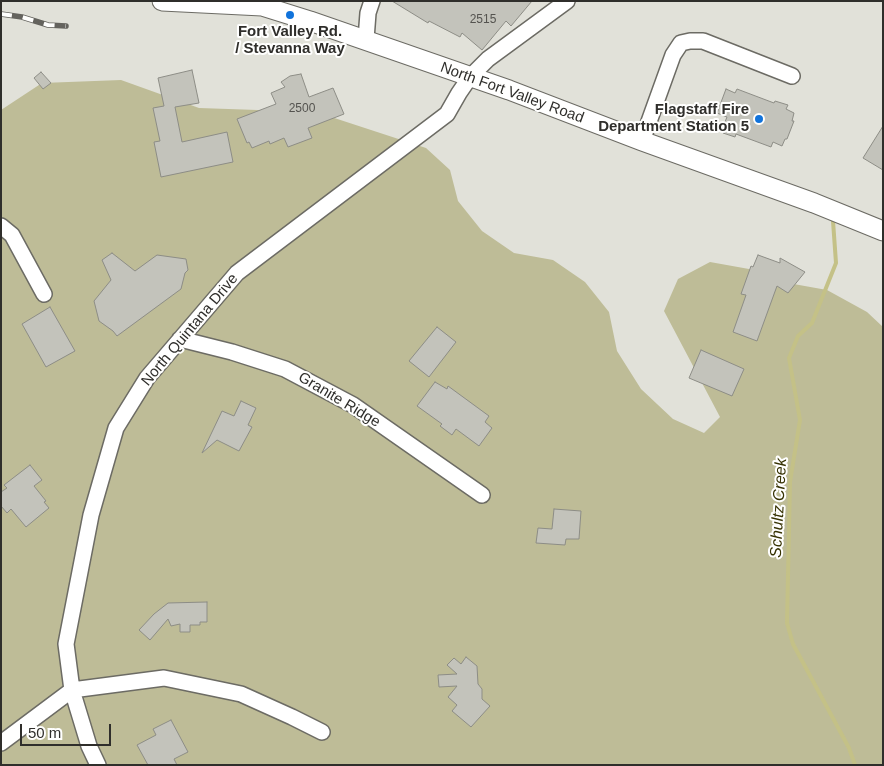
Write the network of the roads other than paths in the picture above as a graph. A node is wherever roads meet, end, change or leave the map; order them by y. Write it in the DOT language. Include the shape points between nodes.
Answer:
graph roads {
  1 [pos="162,1"];
  2 [pos="372,1"];
  3 [pos="568,1"];
  4 [pos="263,4"];
  5 [pos="552,7"];
  6 [pos="366,39"];
  7 [pos="792,76"];
  8 [pos="470,77"];
  9 [pos="642,141"];
  10 [pos="1,226"];
  11 [pos="883,231"];
  12 [pos="44,294"];
  13 [pos="180,339"];
  14 [pos="482,495"];
  15 [pos="72,690"];
  16 [pos="322,732"];
  17 [pos="1,743"];
  18 [pos="98,765"];
  1 -- 4 [label="main road, North Fort Valley Road"];
  2 -- 6 [label="street"];
  3 -- 5 [label="street, North Quintana Drive"];
  4 -- 6 [label="main road, North Fort Valley Road"];
  5 -- 8 [label="street, North Quintana Drive"];
  6 -- 8 [label="main road, North Fort Valley Road"];
  7 -- 9 [label="street" via="703,41 681,44 673,55"];
  8 -- 9 [label="main road, North Fort Valley Road"];
  8 -- 13 [label="street, North Quintana Drive" via="447,114 237,273"];
  9 -- 11 [label="main road, North Fort Valley Road" via="805,199"];
  10 -- 12 [label="street" via="12,235"];
  13 -- 14 [label="street, Granite Ridge" via="285,369 353,405"];
  13 -- 15 [label="street, North Quintana Drive" via="147,378 116,428 91,515 66,644"];
  15 -- 16 [label="street" via="164,678 241,694"];
  15 -- 17 [label="street"];
  15 -- 18 [label="street, North Quintana Drive" via="88,746"];
}
